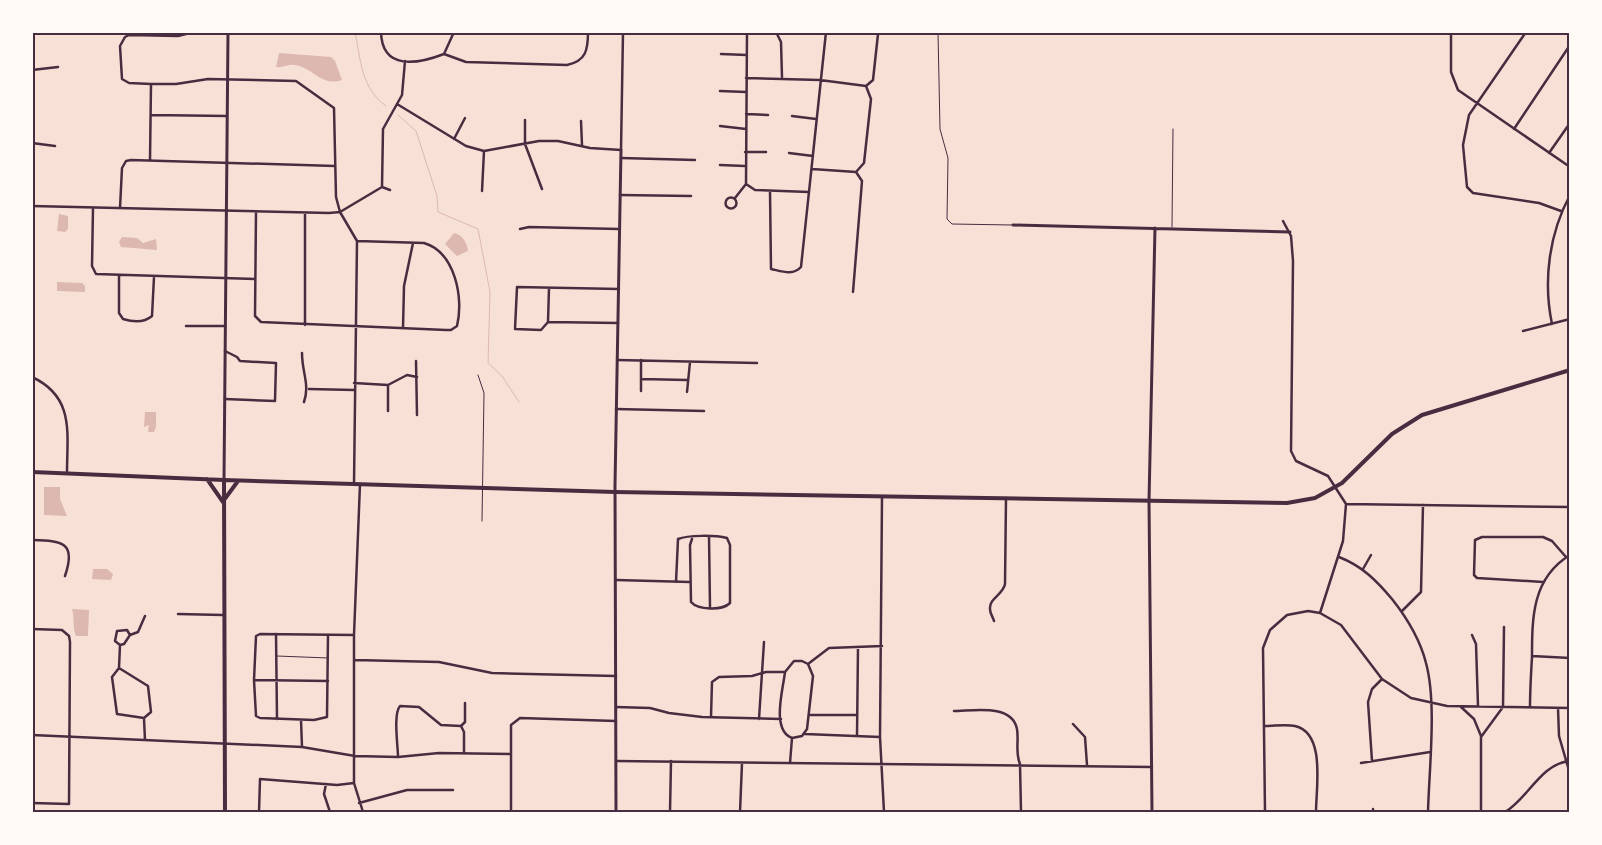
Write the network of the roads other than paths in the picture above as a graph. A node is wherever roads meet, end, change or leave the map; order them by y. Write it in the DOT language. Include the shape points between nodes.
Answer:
graph roads {
  1 [pos="194,32"];
  2 [pos="228,32"];
  3 [pos="381,32"];
  4 [pos="454,32"];
  5 [pos="588,32"];
  6 [pos="623,32"];
  7 [pos="747,32"];
  8 [pos="776,32"];
  9 [pos="826,32"];
  10 [pos="938,32"];
  11 [pos="1451,32"];
  12 [pos="1526,32"];
  13 [pos="878,34"];
  14 [pos="1570,45"];
  15 [pos="444,54"];
  16 [pos="720,54"];
  17 [pos="747,55"];
  18 [pos="405,61"];
  19 [pos="58,66"];
  20 [pos="32,70"];
  21 [pos="746,78"];
  22 [pos="782,78"];
  23 [pos="228,79"];
  24 [pos="820,80"];
  25 [pos="151,84"];
  26 [pos="866,86"];
  27 [pos="720,91"];
  28 [pos="746,92"];
  29 [pos="397,104"];
  30 [pos="1477,104"];
  31 [pos="746,114"];
  32 [pos="151,115"];
  33 [pos="768,115"];
  34 [pos="227,116"];
  35 [pos="792,116"];
  36 [pos="465,118"];
  37 [pos="816,118"];
  38 [pos="524,120"];
  39 [pos="581,122"];
  40 [pos="1570,123"];
  41 [pos="720,126"];
  42 [pos="746,129"];
  43 [pos="1173,129"];
  44 [pos="1514,129"];
  45 [pos="454,139"];
  46 [pos="32,143"];
  47 [pos="525,144"];
  48 [pos="582,145"];
  49 [pos="55,146"];
  50 [pos="621,150"];
  51 [pos="484,151"];
  52 [pos="745,152"];
  53 [pos="766,152"];
  54 [pos="789,153"];
  55 [pos="1549,153"];
  56 [pos="813,156"];
  57 [pos="621,158"];
  58 [pos="150,160"];
  59 [pos="695,160"];
  60 [pos="226,163"];
  61 [pos="720,164"];
  62 [pos="335,166"];
  63 [pos="745,166"];
  64 [pos="1570,167"];
  65 [pos="812,169"];
  66 [pos="856,172"];
  67 [pos="746,184"];
  68 [pos="382,187"];
  69 [pos="542,189"];
  70 [pos="390,190"];
  71 [pos="482,191"];
  72 [pos="770,191"];
  73 [pos="809,192"];
  74 [pos="620,195"];
  75 [pos="1570,195"];
  76 [pos="691,196"];
  77 [pos="734,199"];
  78 [pos="32,206"];
  79 [pos="93,208"];
  80 [pos="120,208"];
  81 [pos="226,210"];
  82 [pos="1561,211"];
  83 [pos="256,212"];
  84 [pos="340,212"];
  85 [pos="305,213"];
  86 [pos="1283,221"];
  87 [pos="1013,225"];
  88 [pos="1155,228"];
  89 [pos="1172,228"];
  90 [pos="520,229"];
  91 [pos="619,229"];
  92 [pos="1290,232"];
  93 [pos="357,241"];
  94 [pos="413,242"];
  95 [pos="119,276"];
  96 [pos="154,278"];
  97 [pos="256,279"];
  98 [pos="226,280"];
  99 [pos="549,288"];
  100 [pos="619,289"];
  101 [pos="853,292"];
  102 [pos="1570,320"];
  103 [pos="548,322"];
  104 [pos="618,323"];
  105 [pos="305,324"];
  106 [pos="1552,324"];
  107 [pos="186,326"];
  108 [pos="225,326"];
  109 [pos="355,327"];
  110 [pos="32,328"];
  111 [pos="403,328"];
  112 [pos="1523,330"];
  113 [pos="32,348"];
  114 [pos="225,351"];
  115 [pos="302,353"];
  116 [pos="617,360"];
  117 [pos="641,360"];
  118 [pos="416,361"];
  119 [pos="690,361"];
  120 [pos="757,363"];
  121 [pos="1570,370"];
  122 [pos="478,375"];
  123 [pos="32,377"];
  124 [pos="417,377"];
  125 [pos="641,378"];
  126 [pos="687,380"];
  127 [pos="354,383"];
  128 [pos="388,384"];
  129 [pos="309,389"];
  130 [pos="354,390"];
  131 [pos="641,391"];
  132 [pos="687,392"];
  133 [pos="224,399"];
  134 [pos="304,402"];
  135 [pos="616,409"];
  136 [pos="704,411"];
  137 [pos="388,412"];
  138 [pos="417,414"];
  139 [pos="32,472"];
  140 [pos="67,473"];
  141 [pos="207,479"];
  142 [pos="224,480"];
  143 [pos="238,481"];
  144 [pos="354,484"];
  145 [pos="360,484"];
  146 [pos="482,488"];
  147 [pos="1335,488"];
  148 [pos="615,492"];
  149 [pos="882,496"];
  150 [pos="1006,498"];
  151 [pos="1149,501"];
  152 [pos="224,502"];
  153 [pos="1346,504"];
  154 [pos="1423,505"];
  155 [pos="1570,507"];
  156 [pos="482,521"];
  157 [pos="710,536"];
  158 [pos="692,539"];
  159 [pos="32,540"];
  160 [pos="1570,555"];
  161 [pos="1371,556"];
  162 [pos="1339,557"];
  163 [pos="1566,557"];
  164 [pos="1363,569"];
  165 [pos="65,576"];
  166 [pos="616,580"];
  167 [pos="676,582"];
  168 [pos="690,582"];
  169 [pos="1542,582"];
  170 [pos="710,607"];
  171 [pos="1402,611"];
  172 [pos="1320,613"];
  173 [pos="178,614"];
  174 [pos="145,616"];
  175 [pos="223,616"];
  176 [pos="994,621"];
  177 [pos="1504,627"];
  178 [pos="32,629"];
  179 [pos="276,634"];
  180 [pos="130,635"];
  181 [pos="328,635"];
  182 [pos="354,635"];
  183 [pos="1472,635"];
  184 [pos="764,642"];
  185 [pos="120,645"];
  186 [pos="882,646"];
  187 [pos="858,647"];
  188 [pos="276,656"];
  189 [pos="1532,656"];
  190 [pos="328,658"];
  191 [pos="1570,658"];
  192 [pos="355,660"];
  193 [pos="808,664"];
  194 [pos="119,668"];
  195 [pos="785,672"];
  196 [pos="762,673"];
  197 [pos="616,676"];
  198 [pos="1382,679"];
  199 [pos="254,680"];
  200 [pos="276,680"];
  201 [pos="328,681"];
  202 [pos="465,703"];
  203 [pos="1431,704"];
  204 [pos="1478,706"];
  205 [pos="1503,706"];
  206 [pos="616,707"];
  207 [pos="1461,707"];
  208 [pos="1530,707"];
  209 [pos="1558,708"];
  210 [pos="1570,708"];
  211 [pos="954,711"];
  212 [pos="809,715"];
  213 [pos="857,715"];
  214 [pos="144,718"];
  215 [pos="711,718"];
  216 [pos="277,719"];
  217 [pos="759,719"];
  218 [pos="780,719"];
  219 [pos="301,720"];
  220 [pos="616,721"];
  221 [pos="1073,724"];
  222 [pos="461,726"];
  223 [pos="1264,726"];
  224 [pos="805,734"];
  225 [pos="32,735"];
  226 [pos="70,736"];
  227 [pos="857,736"];
  228 [pos="880,737"];
  229 [pos="1481,737"];
  230 [pos="792,738"];
  231 [pos="146,740"];
  232 [pos="223,745"];
  233 [pos="302,747"];
  234 [pos="1430,752"];
  235 [pos="464,753"];
  236 [pos="510,754"];
  237 [pos="355,756"];
  238 [pos="398,757"];
  239 [pos="616,761"];
  240 [pos="671,761"];
  241 [pos="1372,761"];
  242 [pos="1568,761"];
  243 [pos="742,762"];
  244 [pos="790,763"];
  245 [pos="880,763"];
  246 [pos="1361,763"];
  247 [pos="1020,764"];
  248 [pos="1087,765"];
  249 [pos="1152,767"];
  250 [pos="1570,774"];
  251 [pos="354,783"];
  252 [pos="326,784"];
  253 [pos="454,790"];
  254 [pos="32,803"];
  255 [pos="359,803"];
  256 [pos="225,812"];
  257 [pos="259,812"];
  258 [pos="330,812"];
  259 [pos="363,812"];
  260 [pos="510,812"];
  261 [pos="616,812"];
  262 [pos="670,812"];
  263 [pos="740,812"];
  264 [pos="884,812"];
  265 [pos="1021,812"];
  266 [pos="1152,812"];
  267 [pos="1265,812"];
  268 [pos="1316,812"];
  269 [pos="1428,812"];
  270 [pos="1481,812"];
  271 [pos="1505,812"];
  1 -- 25 [label="street" via="178,36 124,37 120,46 120,74 125,82"];
  2 -- 23 [label="street"];
  3 -- 18 [label="street" via="387,55"];
  4 -- 15 [label="street"];
  5 -- 15 [label="street" via="584,57 567,65 466,62"];
  6 -- 50 [label="street"];
  7 -- 17 [label="street"];
  8 -- 22 [label="street" via="781,42"];
  9 -- 24 [label="street"];
  10 -- 87 [label="lane" via="940,129 948,158 947,219 952,224"];
  11 -- 30 [label="street" via="1452,79 1458,90"];
  12 -- 30 [label="street"];
  13 -- 26 [label="street" via="873,80"];
  14 -- 44 [label="street"];
  15 -- 18 [label="street" via="420,61"];
  16 -- 17 [label="street"];
  17 -- 21 [label="street"];
  18 -- 29 [label="street" via="402,95"];
  19 -- 20 [label="street"];
  21 -- 22 [label="street"];
  21 -- 28 [label="street"];
  22 -- 24 [label="street"];
  23 -- 25 [label="street"];
  23 -- 34 [label="street"];
  23 -- 62 [label="street" via="296,82 334,108"];
  24 -- 26 [label="street"];
  24 -- 37 [label="street"];
  25 -- 32 [label="street"];
  26 -- 66 [label="street" via="871,99 864,163"];
  27 -- 28 [label="street"];
  28 -- 31 [label="street"];
  29 -- 45 [label="street"];
  29 -- 68 [label="street" via="383,129"];
  30 -- 44 [label="street"];
  30 -- 82 [label="street" via="1469,115 1464,135 1467,187 1473,193 1539,203"];
  31 -- 33 [label="street"];
  31 -- 42 [label="street"];
  32 -- 34 [label="street"];
  32 -- 58 [label="street"];
  34 -- 60 [label="street"];
  35 -- 37 [label="street"];
  36 -- 45 [label="street"];
  37 -- 56 [label="street"];
  38 -- 47 [label="street"];
  39 -- 48 [label="street"];
  40 -- 55 [label="street"];
  41 -- 42 [label="street"];
  42 -- 52 [label="street"];
  43 -- 89 [label="lane"];
  44 -- 55 [label="street"];
  45 -- 51 [label="street"];
  46 -- 49 [label="street"];
  47 -- 48 [label="street" via="558,141"];
  47 -- 51 [label="street"];
  47 -- 69 [label="street"];
  48 -- 50 [label="street"];
  50 -- 57 [label="street"];
  51 -- 71 [label="street"];
  52 -- 53 [label="street"];
  52 -- 63 [label="street"];
  54 -- 56 [label="street"];
  55 -- 64 [label="street"];
  56 -- 65 [label="street"];
  57 -- 59 [label="street"];
  57 -- 74 [label="street"];
  58 -- 60 [label="street"];
  58 -- 80 [label="street" via="131,160 123,164"];
  60 -- 62 [label="street"];
  60 -- 81 [label="street"];
  61 -- 63 [label="street"];
  62 -- 84 [label="street" via="335,192"];
  63 -- 67 [label="street"];
  65 -- 66 [label="street"];
  65 -- 73 [label="street"];
  66 -- 101 [label="street" via="862,181"];
  67 -- 72 [label="street" via="755,190"];
  67 -- 77 [label="street"];
  68 -- 70 [label="street"];
  68 -- 84 [label="street"];
  72 -- 73 [label="street"];
  72 -- 73 [label="street" via="771,269 792,272 801,267"];
  74 -- 76 [label="street"];
  74 -- 91 [label="street"];
  75 -- 82 [label="street"];
  77 -- 77 [label="street" via="727,199 727,207 735,207"];
  78 -- 79 [label="street"];
  79 -- 80 [label="street"];
  79 -- 95 [label="street" via="92,266 96,274"];
  80 -- 81 [label="street"];
  81 -- 83 [label="street"];
  81 -- 98 [label="street"];
  82 -- 106 [label="street" via="1556,223 1548,286"];
  83 -- 85 [label="street"];
  83 -- 97 [label="street"];
  84 -- 85 [label="street"];
  84 -- 93 [label="street"];
  85 -- 105 [label="street"];
  86 -- 92 [label="street"];
  87 -- 88 [label="street"];
  88 -- 89 [label="street"];
  88 -- 151 [label="street"];
  89 -- 92 [label="street"];
  90 -- 91 [label="street"];
  91 -- 100 [label="street"];
  92 -- 147 [label="street" via="1293,262 1291,451 1296,461 1325,473"];
  93 -- 94 [label="street"];
  93 -- 109 [label="street"];
  94 -- 111 [label="street" via="404,286"];
  94 -- 111 [label="street" via="430,245 448,261 458,291 458,323 455,329"];
  95 -- 96 [label="street"];
  95 -- 96 [label="street" via="121,317 127,321 144,321 153,314"];
  96 -- 98 [label="street"];
  97 -- 98 [label="street"];
  97 -- 105 [label="street" via="258,320"];
  98 -- 108 [label="street"];
  99 -- 100 [label="street"];
  99 -- 103 [label="street"];
  99 -- 103 [label="street" via="517,288 515,329 540,330"];
  100 -- 104 [label="street"];
  102 -- 106 [label="street"];
  103 -- 104 [label="street"];
  104 -- 116 [label="street"];
  105 -- 109 [label="street"];
  106 -- 112 [label="street"];
  107 -- 108 [label="street"];
  108 -- 114 [label="street"];
  109 -- 111 [label="street"];
  109 -- 127 [label="street"];
  110 -- 113 [label="street"];
  114 -- 133 [label="street"];
  114 -- 133 [label="street" via="240,361 276,363 275,401"];
  115 -- 129 [label="street" via="302,369"];
  116 -- 117 [label="street"];
  116 -- 135 [label="street"];
  117 -- 119 [label="street"];
  117 -- 125 [label="street"];
  118 -- 124 [label="street"];
  119 -- 120 [label="street"];
  119 -- 126 [label="street"];
  121 -- 147 [label="main road" via="1422,415 1392,434 1353,475"];
  122 -- 146 [label="lane" via="484,394"];
  123 -- 140 [label="street" via="52,390 64,405 68,426"];
  124 -- 128 [label="street" via="407,375"];
  124 -- 138 [label="street"];
  125 -- 126 [label="street"];
  125 -- 131 [label="street"];
  126 -- 132 [label="street"];
  127 -- 128 [label="street"];
  127 -- 130 [label="street"];
  128 -- 137 [label="street"];
  129 -- 130 [label="street"];
  129 -- 134 [label="street"];
  130 -- 144 [label="street"];
  133 -- 142 [label="street"];
  135 -- 136 [label="street"];
  135 -- 148 [label="street"];
  139 -- 140 [label="main road"];
  140 -- 141 [label="main road"];
  141 -- 142 [label="main road"];
  141 -- 152 [label="main road"];
  142 -- 143 [label="main road"];
  142 -- 152 [label="main road"];
  143 -- 144 [label="main road"];
  143 -- 152 [label="main road"];
  144 -- 145 [label="main road"];
  145 -- 146 [label="main road"];
  145 -- 182 [label="street"];
  146 -- 148 [label="main road"];
  146 -- 156 [label="lane"];
  147 -- 151 [label="main road" via="1315,498 1288,503"];
  147 -- 153 [label="street"];
  148 -- 149 [label="main road"];
  148 -- 166 [label="street"];
  149 -- 150 [label="main road"];
  149 -- 186 [label="street"];
  150 -- 151 [label="main road"];
  150 -- 176 [label="street" via="1005,584 1004,591 991,602"];
  151 -- 249 [label="street"];
  152 -- 175 [label="main road"];
  153 -- 154 [label="street"];
  153 -- 162 [label="street"];
  154 -- 155 [label="street"];
  154 -- 171 [label="street" via="1421,592"];
  157 -- 158 [label="street"];
  157 -- 170 [label="street"];
  157 -- 170 [label="street" via="724,536 730,545 728,605"];
  158 -- 167 [label="street" via="676,541"];
  158 -- 168 [label="street"];
  159 -- 165 [label="street" via="64,543 69,552"];
  160 -- 163 [label="street"];
  161 -- 164 [label="street"];
  162 -- 164 [label="street"];
  162 -- 172 [label="street"];
  163 -- 169 [label="street"];
  163 -- 169 [label="street" via="1552,540 1542,537 1482,537 1475,540 1474,575 1477,578"];
  164 -- 171 [label="street"];
  166 -- 167 [label="street"];
  166 -- 197 [label="street"];
  167 -- 168 [label="street"];
  168 -- 170 [label="street" via="692,604 698,608"];
  169 -- 189 [label="street" via="1531,624"];
  171 -- 203 [label="street" via="1423,651"];
  172 -- 198 [label="street" via="1341,625"];
  172 -- 223 [label="street" via="1308,611 1287,615 1277,622 1265,639"];
  173 -- 175 [label="street"];
  174 -- 180 [label="street" via="138,632"];
  175 -- 232 [label="main road"];
  177 -- 205 [label="street"];
  178 -- 226 [label="street" via="66,632 69,636"];
  179 -- 181 [label="street"];
  179 -- 188 [label="street"];
  179 -- 199 [label="street" via="256,636"];
  180 -- 185 [label="street"];
  180 -- 185 [label="street" via="126,630 117,631 115,641"];
  181 -- 182 [label="street"];
  181 -- 190 [label="street"];
  182 -- 192 [label="street"];
  183 -- 204 [label="street" via="1476,644"];
  184 -- 196 [label="street"];
  185 -- 194 [label="street"];
  186 -- 187 [label="street"];
  186 -- 228 [label="street"];
  187 -- 193 [label="street" via="829,648"];
  187 -- 213 [label="street"];
  188 -- 190 [label="lane"];
  188 -- 200 [label="street"];
  189 -- 191 [label="street"];
  189 -- 208 [label="street"];
  190 -- 201 [label="street"];
  192 -- 197 [label="street" via="440,662 492,673"];
  192 -- 237 [label="street"];
  193 -- 195 [label="street" via="802,660 794,661"];
  193 -- 212 [label="street" via="813,676"];
  194 -- 214 [label="street" via="148,686 150,712"];
  194 -- 214 [label="street" via="112,677 116,714"];
  195 -- 196 [label="street"];
  195 -- 218 [label="street"];
  196 -- 215 [label="street" via="719,677 712,682"];
  196 -- 217 [label="street"];
  197 -- 206 [label="street"];
  198 -- 203 [label="street" via="1411,698"];
  198 -- 241 [label="street" via="1372,689 1368,702"];
  199 -- 200 [label="street"];
  199 -- 216 [label="street" via="256,716"];
  200 -- 201 [label="street"];
  200 -- 216 [label="street"];
  201 -- 219 [label="street" via="327,717"];
  202 -- 222 [label="street" via="465,722"];
  203 -- 207 [label="street"];
  203 -- 234 [label="street"];
  204 -- 205 [label="street"];
  204 -- 207 [label="street"];
  205 -- 208 [label="street"];
  205 -- 229 [label="street"];
  206 -- 215 [label="street" via="650,708"];
  206 -- 220 [label="street"];
  207 -- 229 [label="street" via="1474,719"];
  208 -- 209 [label="street"];
  209 -- 210 [label="street"];
  209 -- 242 [label="street" via="1558,732"];
  211 -- 247 [label="street" via="994,711 1008,715 1017,728"];
  212 -- 213 [label="street"];
  212 -- 224 [label="street"];
  213 -- 227 [label="street"];
  214 -- 231 [label="street"];
  215 -- 217 [label="street"];
  216 -- 219 [label="street"];
  217 -- 218 [label="street"];
  218 -- 230 [label="street" via="784,733"];
  219 -- 233 [label="street"];
  220 -- 236 [label="street" via="520,718 511,725"];
  220 -- 239 [label="street"];
  221 -- 248 [label="street" via="1085,737"];
  222 -- 235 [label="street"];
  222 -- 238 [label="street" via="441,725 419,707 400,706 397,708"];
  223 -- 267 [label="street"];
  223 -- 268 [label="street" via="1294,726 1309,733 1314,741"];
  224 -- 227 [label="street"];
  224 -- 230 [label="street"];
  225 -- 226 [label="street"];
  226 -- 231 [label="street"];
  226 -- 254 [label="street" via="69,804"];
  227 -- 228 [label="street"];
  228 -- 245 [label="street"];
  229 -- 270 [label="street"];
  230 -- 244 [label="street"];
  231 -- 232 [label="street"];
  232 -- 233 [label="street"];
  232 -- 256 [label="main road"];
  233 -- 237 [label="street"];
  234 -- 241 [label="street"];
  234 -- 269 [label="street"];
  235 -- 236 [label="street"];
  235 -- 238 [label="street"];
  236 -- 260 [label="street"];
  237 -- 238 [label="street"];
  237 -- 251 [label="street"];
  239 -- 240 [label="street"];
  239 -- 261 [label="street"];
  240 -- 243 [label="street"];
  240 -- 262 [label="street"];
  241 -- 246 [label="street"];
  242 -- 250 [label="street"];
  242 -- 271 [label="street" via="1546,772 1514,807"];
  243 -- 244 [label="street"];
  243 -- 263 [label="street"];
  244 -- 245 [label="street"];
  245 -- 247 [label="street"];
  245 -- 264 [label="street"];
  247 -- 248 [label="street"];
  247 -- 265 [label="street"];
  248 -- 249 [label="street"];
  249 -- 266 [label="street"];
  251 -- 252 [label="street"];
  251 -- 255 [label="street"];
  252 -- 257 [label="street" via="260,779"];
  252 -- 258 [label="street" via="324,794"];
  253 -- 255 [label="street" via="407,790"];
  255 -- 259 [label="street"];
}
